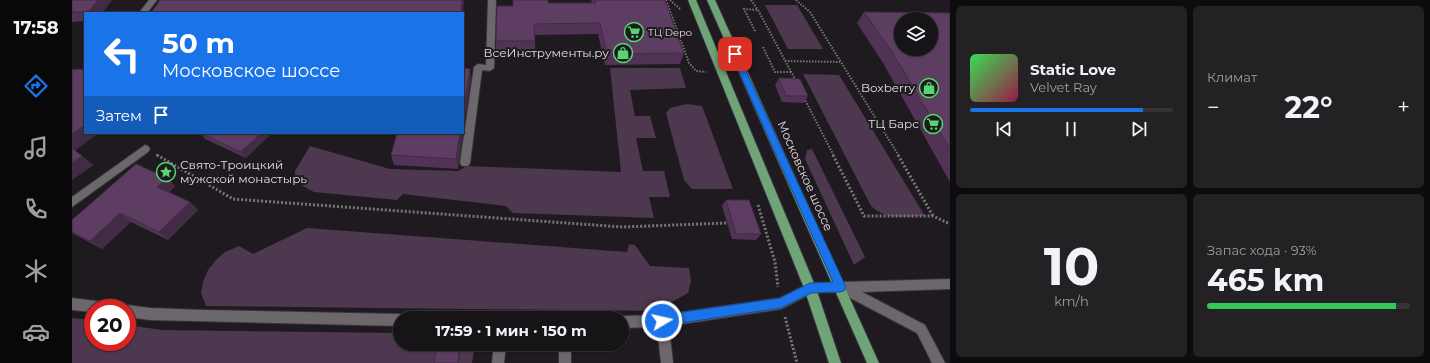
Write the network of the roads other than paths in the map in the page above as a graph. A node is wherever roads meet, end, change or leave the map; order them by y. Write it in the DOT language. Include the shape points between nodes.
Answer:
graph roads {
  1 [pos="153,0"];
  2 [pos="492,0"];
  3 [pos="692,0"];
  4 [pos="711,0"];
  5 [pos="144,12"];
  6 [pos="145,149"];
  7 [pos="465,163"];
  8 [pos="72,203"];
  9 [pos="950,284"];
  10 [pos="840,287"];
  11 [pos="810,288"];
  12 [pos="72,304"];
  13 [pos="84,306"];
  14 [pos="136,312"];
  15 [pos="393,320"];
  16 [pos="662,321"];
  17 [pos="629,322"];
  18 [pos="499,351"];
  19 [pos="565,351"];
  20 [pos="498,363"];
  21 [pos="565,363"];
  22 [pos="667,363"];
  23 [pos="835,363"];
  24 [pos="873,363"];
  25 [pos="939,363"];
  1 -- 5 [label="street"];
  2 -- 7 [label="street" via="490,68 478,67"];
  3 -- 11 [label="main road"];
  4 -- 10 [label="main road, Московское шоссе"];
  6 -- 8 [label="street"];
  9 -- 10 [label="street"];
  10 -- 11 [label="main road"];
  10 -- 24 [label="main road, Московское шоссе"];
  10 -- 25 [label="street" via="921,329"];
  11 -- 16 [label="street" via="781,303"];
  11 -- 23 [label="main road"];
  12 -- 13 [label="street"];
  14 -- 15 [label="street"];
  16 -- 17 [label="street"];
  16 -- 22 [label="street"];
  18 -- 20 [label="street"];
  19 -- 21 [label="street"];
}
